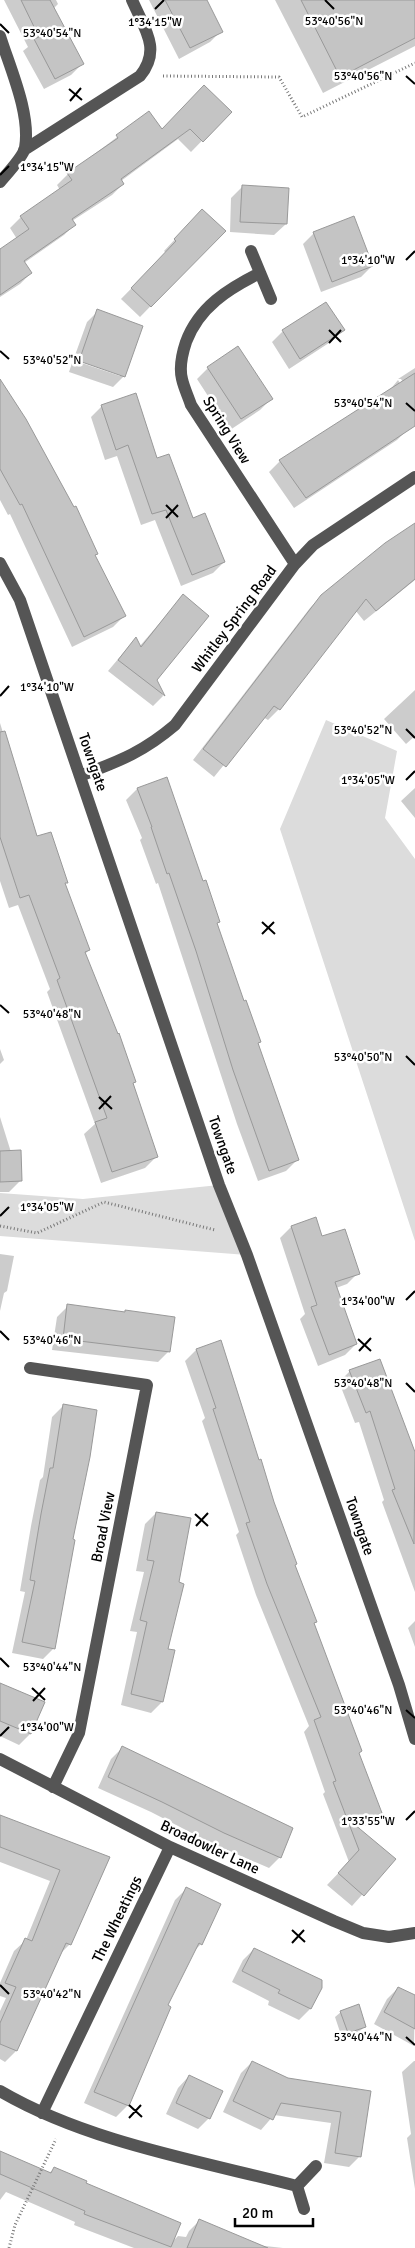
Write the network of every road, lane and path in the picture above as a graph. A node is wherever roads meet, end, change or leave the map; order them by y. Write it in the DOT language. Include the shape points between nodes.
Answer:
graph roads {
  1 [pos="132,0"];
  2 [pos="0,36"];
  3 [pos="415,63"];
  4 [pos="140,76"];
  5 [pos="24,150"];
  6 [pos="0,182"];
  7 [pos="251,251"];
  8 [pos="260,273"];
  9 [pos="271,299"];
  10 [pos="415,477"];
  11 [pos="0,563"];
  12 [pos="295,564"];
  13 [pos="80,776"];
  14 [pos="0,1226"];
  15 [pos="240,1236"];
  16 [pos="30,1368"];
  17 [pos="415,1739"];
  18 [pos="0,1759"];
  19 [pos="53,1787"];
  20 [pos="170,1847"];
  21 [pos="415,1933"];
  22 [pos="0,2091"];
  23 [pos="42,2113"];
  24 [pos="316,2166"];
  25 [pos="297,2186"];
  26 [pos="304,2209"];
  27 [pos="9,2248"];
  1 -- 4 [label="street" via="152,53 149,65"];
  2 -- 5 [label="street" via="21,102"];
  3 -- 4 [label="path" via="302,117 279,77"];
  4 -- 5 [label="street"];
  5 -- 6 [label="street"];
  7 -- 8 [label="street"];
  8 -- 9 [label="street"];
  8 -- 12 [label="street, Spring View" via="238,284 202,312 181,355 181,378 191,405"];
  10 -- 12 [label="street, Whitley Spring Road" via="313,544"];
  11 -- 13 [label="street, Towngate" via="20,600"];
  12 -- 13 [label="street, Whitley Spring Road" via="175,725 132,756"];
  13 -- 15 [label="street, Towngate" via="219,1184"];
  14 -- 15 [label="path" via="37,1233 104,1202"];
  15 -- 17 [label="street, Towngate" via="399,1685"];
  16 -- 19 [label="street, Broad View" via="147,1385 79,1734"];
  18 -- 19 [label="street, Broadowler Lane"];
  19 -- 20 [label="street, Broadowler Lane"];
  20 -- 21 [label="street, Broadowler Lane" via="364,1933 389,1936"];
  20 -- 23 [label="street, The Wheatings"];
  22 -- 23 [label="street"];
  23 -- 25 [label="street" via="104,2137"];
  23 -- 27 [label="path" via="56,2139 15,2224"];
  24 -- 25 [label="street"];
  25 -- 26 [label="street"];
}
